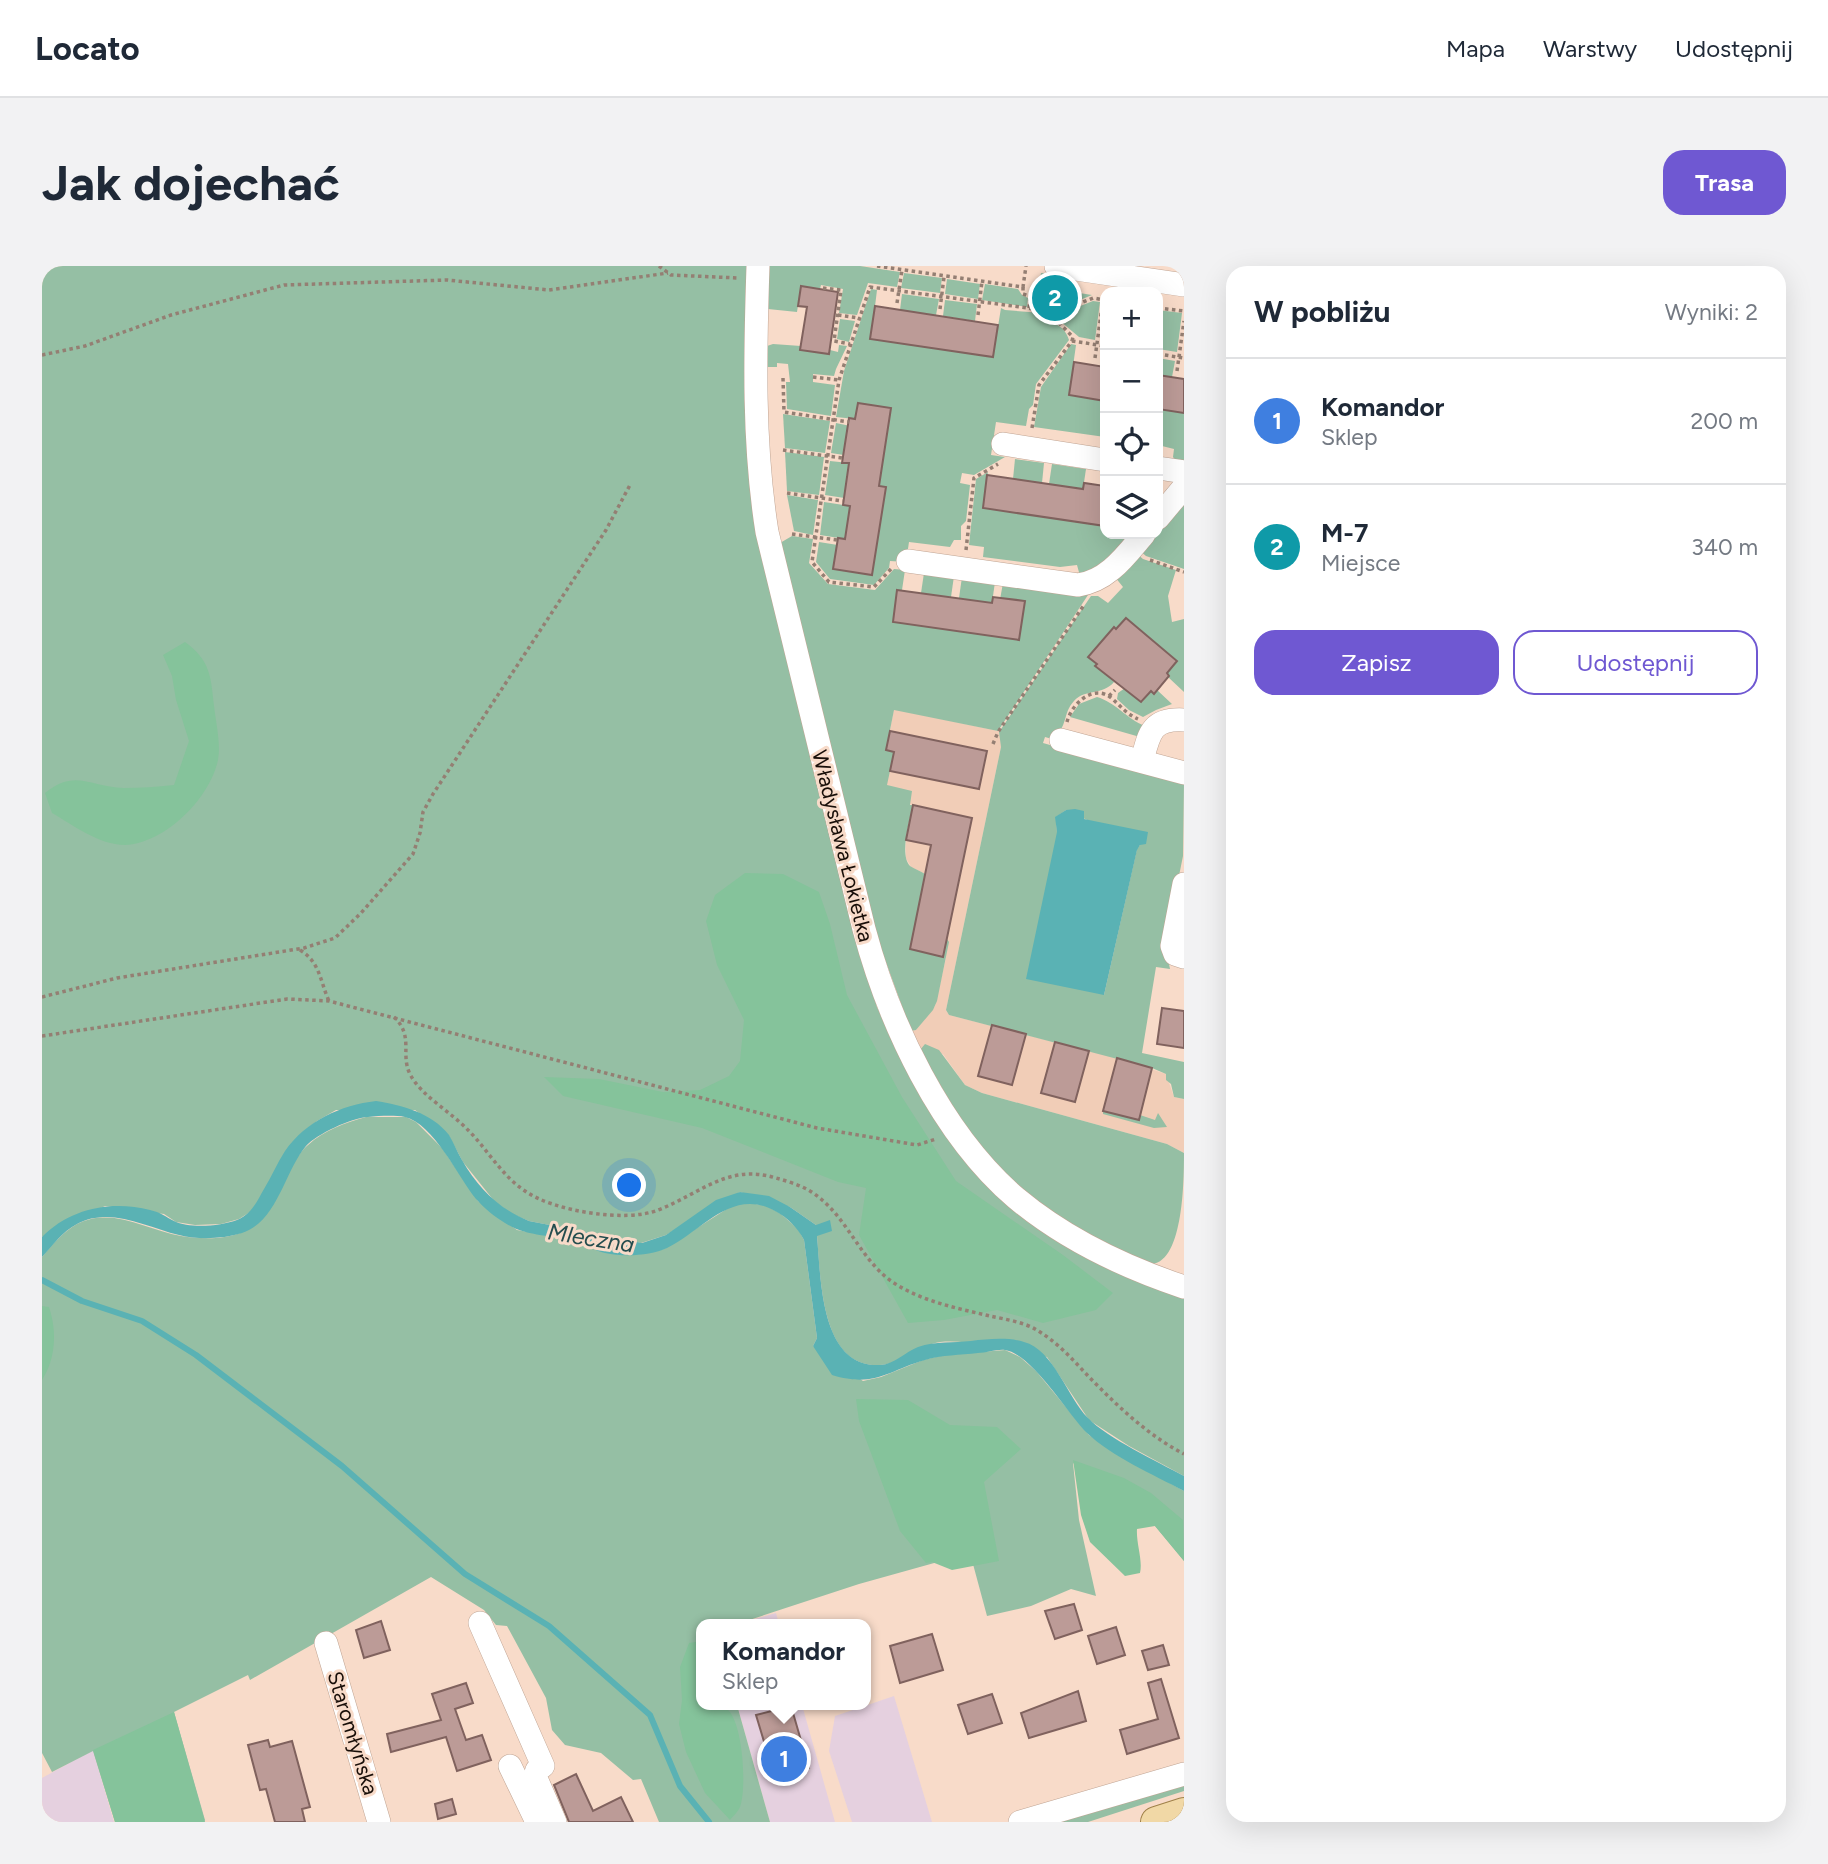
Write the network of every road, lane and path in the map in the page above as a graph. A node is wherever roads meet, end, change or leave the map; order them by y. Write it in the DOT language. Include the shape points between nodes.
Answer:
graph roads {
  1 [pos="659,266"];
  2 [pos="877,266"];
  3 [pos="1026,266"];
  4 [pos="1056,266"];
  5 [pos="902,270"];
  6 [pos="757,272"];
  7 [pos="668,273"];
  8 [pos="944,276"];
  9 [pos="982,281"];
  10 [pos="1184,285"];
  11 [pos="1023,287"];
  12 [pos="823,288"];
  13 [pos="899,291"];
  14 [pos="1031,291"];
  15 [pos="942,296"];
  16 [pos="1031,297"];
  17 [pos="1100,299"];
  18 [pos="980,302"];
  19 [pos="897,303"];
  20 [pos="1029,308"];
  21 [pos="940,309"];
  22 [pos="1163,309"];
  23 [pos="1184,311"];
  24 [pos="1058,312"];
  25 [pos="978,315"];
  26 [pos="838,316"];
  27 [pos="859,318"];
  28 [pos="1184,321"];
  29 [pos="1100,330"];
  30 [pos="1072,341"];
  31 [pos="850,344"];
  32 [pos="1098,345"];
  33 [pos="42,355"];
  34 [pos="1163,355"];
  35 [pos="1095,358"];
  36 [pos="1181,358"];
  37 [pos="1177,371"];
  38 [pos="813,377"];
  39 [pos="783,378"];
  40 [pos="839,380"];
  41 [pos="833,419"];
  42 [pos="1033,420"];
  43 [pos="849,422"];
  44 [pos="783,450"];
  45 [pos="1003,453"];
  46 [pos="828,456"];
  47 [pos="842,458"];
  48 [pos="1100,460"];
  49 [pos="1163,469"];
  50 [pos="1184,472"];
  51 [pos="630,485"];
  52 [pos="1184,487"];
  53 [pos="787,493"];
  54 [pos="821,498"];
  55 [pos="843,501"];
  56 [pos="1163,512"];
  57 [pos="792,534"];
  58 [pos="816,537"];
  59 [pos="1139,540"];
  60 [pos="837,541"];
  61 [pos="966,541"];
  62 [pos="901,563"];
  63 [pos="1184,572"];
  64 [pos="1095,581"];
  65 [pos="1115,690"];
  66 [pos="1110,696"];
  67 [pos="1184,720"];
  68 [pos="1144,722"];
  69 [pos="1061,740"];
  70 [pos="993,744"];
  71 [pos="1142,761"];
  72 [pos="1184,772"];
  73 [pos="1184,884"];
  74 [pos="299,949"];
  75 [pos="1184,957"];
  76 [pos="42,998"];
  77 [pos="329,1001"];
  78 [pos="394,1017"];
  79 [pos="42,1036"];
  80 [pos="957,1129"];
  81 [pos="1184,1287"];
  82 [pos="1184,1454"];
  83 [pos="480,1623"];
  84 [pos="326,1643"];
  85 [pos="510,1766"];
  86 [pos="1184,1774"];
  87 [pos="1184,1813"];
  88 [pos="379,1822"];
  89 [pos="537,1822"];
  90 [pos="555,1822"];
  91 [pos="1020,1822"];
  92 [pos="1156,1822"];
  1 -- 7 [label="path"];
  2 -- 5 [label="path"];
  3 -- 11 [label="path"];
  4 -- 10 [label="street"];
  5 -- 8 [label="path"];
  5 -- 13 [label="path"];
  6 -- 7 [label="path"];
  6 -- 80 [label="street, Władysława Łokietka" via="759,480 771,555 871,956 901,1034"];
  7 -- 33 [label="path" via="548,290 447,280 285,285"];
  8 -- 9 [label="path"];
  8 -- 15 [label="path"];
  9 -- 11 [label="path"];
  9 -- 18 [label="path"];
  11 -- 16 [label="path" via="1023,293"];
  12 -- 26 [label="path" via="841,290"];
  13 -- 15 [label="path"];
  13 -- 19 [label="path"];
  13 -- 27 [label="path" via="870,287"];
  14 -- 16 [label="path"];
  15 -- 18 [label="path"];
  15 -- 21 [label="path"];
  16 -- 20 [label="path"];
  17 -- 24 [label="path"];
  18 -- 20 [label="path"];
  18 -- 25 [label="path"];
  20 -- 24 [label="path"];
  22 -- 23 [label="path"];
  24 -- 30 [label="path" via="1057,321"];
  26 -- 27 [label="path"];
  26 -- 31 [label="path" via="834,341"];
  27 -- 31 [label="path"];
  28 -- 36 [label="path"];
  29 -- 32 [label="path"];
  30 -- 32 [label="path"];
  30 -- 42 [label="path" via="1039,385"];
  31 -- 40 [label="path"];
  32 -- 35 [label="path"];
  34 -- 36 [label="path"];
  36 -- 37 [label="path"];
  38 -- 40 [label="path"];
  39 -- 41 [label="path" via="784,412"];
  40 -- 41 [label="path"];
  41 -- 43 [label="path"];
  41 -- 46 [label="path"];
  44 -- 46 [label="path"];
  45 -- 48 [label="street"];
  45 -- 61 [label="path" via="974,478"];
  46 -- 47 [label="path"];
  46 -- 54 [label="path"];
  49 -- 50 [label="street"];
  51 -- 74 [label="path" via="607,530 433,794 423,812 413,854 335,938"];
  52 -- 56 [label="street"];
  53 -- 54 [label="path"];
  54 -- 55 [label="path"];
  54 -- 58 [label="path"];
  57 -- 58 [label="path"];
  58 -- 60 [label="path"];
  58 -- 62 [label="path" via="812,562 829,582 874,587"];
  59 -- 63 [label="path" via="1144,558"];
  59 -- 64 [label="street" via="1109,573"];
  62 -- 64 [label="street" via="1063,584"];
  64 -- 70 [label="path"];
  65 -- 66 [label="path"];
  66 -- 68 [label="path" via="1126,713"];
  66 -- 69 [label="path" via="1091,695 1078,701 1070,710"];
  67 -- 71 [label="street" via="1166,720 1155,727"];
  69 -- 71 [label="street"];
  71 -- 72 [label="street"];
  73 -- 75 [label="street" via="1172,946 1175,954"];
  74 -- 76 [label="path" via="117,978"];
  74 -- 77 [label="path" via="316,964"];
  77 -- 78 [label="path"];
  77 -- 79 [label="path" via="287,999"];
  78 -- 80 [label="path" via="817,1128 917,1145"];
  78 -- 82 [label="path" via="407,1040 410,1074 527,1193 590,1213 629,1215 655,1212 728,1176 751,1173 789,1182 811,1191 830,1208 877,1269 893,1282 949,1307 1032,1327 1071,1355 1100,1389 1153,1435"];
  80 -- 81 [label="street, Władysława Łokietka" via="1000,1182 1048,1221 1117,1261"];
  83 -- 90 [label="street" via="544,1766 535,1776"];
  84 -- 88 [label="street, Staromłyńska"];
  85 -- 89 [label="street"];
  86 -- 91 [label="street"];
  87 -- 92 [label="main road"];
}
